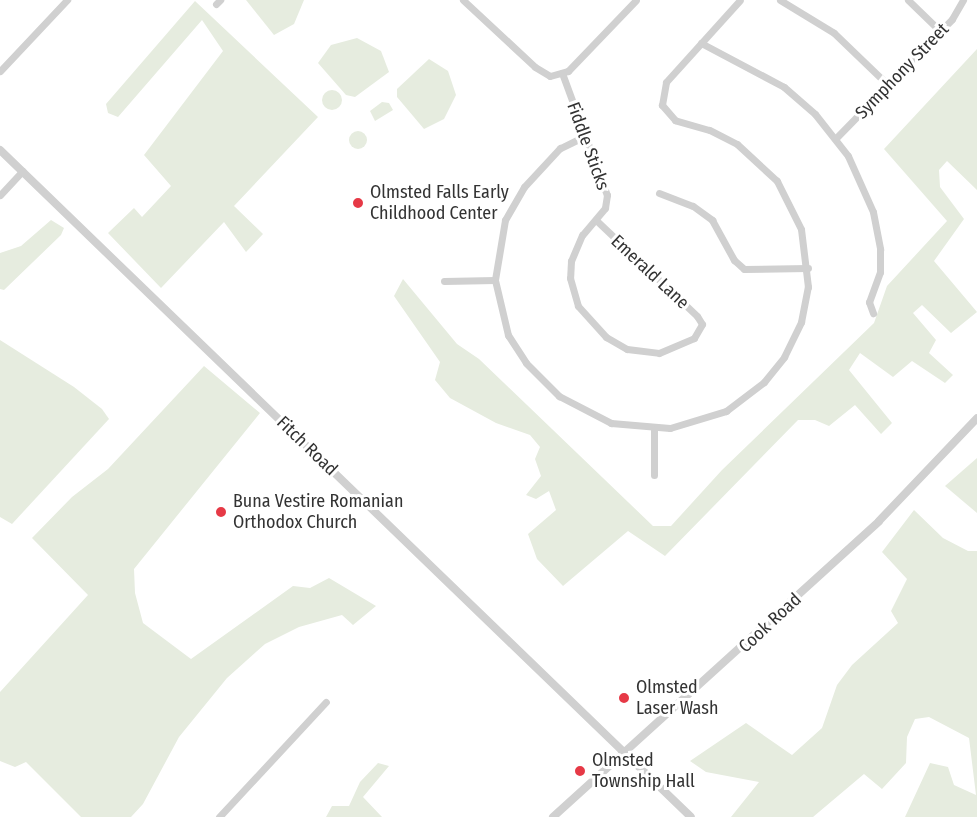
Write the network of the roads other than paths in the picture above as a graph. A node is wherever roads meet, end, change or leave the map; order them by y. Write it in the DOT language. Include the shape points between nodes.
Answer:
graph roads {
  1 [pos="67,0"];
  2 [pos="463,0"];
  3 [pos="636,0"];
  4 [pos="740,0"];
  5 [pos="780,0"];
  6 [pos="908,0"];
  7 [pos="963,0"];
  8 [pos="940,31"];
  9 [pos="701,43"];
  10 [pos="0,71"];
  11 [pos="562,73"];
  12 [pos="888,85"];
  13 [pos="585,136"];
  14 [pos="836,138"];
  15 [pos="0,150"];
  16 [pos="22,171"];
  17 [pos="659,193"];
  18 [pos="0,195"];
  19 [pos="596,220"];
  20 [pos="808,268"];
  21 [pos="495,280"];
  22 [pos="444,281"];
  23 [pos="873,313"];
  24 [pos="702,324"];
  25 [pos="977,418"];
  26 [pos="654,429"];
  27 [pos="654,476"];
  28 [pos="326,702"];
  29 [pos="623,752"];
  30 [pos="219,817"];
  31 [pos="553,817"];
  32 [pos="691,817"];
  1 -- 10 [label="street"];
  2 -- 11 [label="street" via="535,67 550,76"];
  3 -- 11 [label="street"];
  4 -- 9 [label="street"];
  5 -- 12 [label="street" via="834,33"];
  6 -- 8 [label="street"];
  7 -- 8 [label="street, Symphony Street"];
  8 -- 12 [label="street, Symphony Street"];
  9 -- 14 [label="street" via="784,87"];
  9 -- 20 [label="street" via="664,86 663,109 675,120 737,144 770,173 797,216"];
  11 -- 13 [label="street, Fiddle Sticks"];
  12 -- 14 [label="street, Symphony Street"];
  13 -- 19 [label="street, Fiddle Sticks" via="607,195 605,208"];
  13 -- 21 [label="street" via="560,148 512,205 498,240"];
  14 -- 23 [label="street" via="859,177 878,236 881,262 870,296"];
  15 -- 16 [label="street, Fitch Road"];
  16 -- 18 [label="street"];
  16 -- 29 [label="street, Fitch Road"];
  17 -- 20 [label="street" via="693,206 712,220 734,260 744,269"];
  19 -- 24 [label="street, Emerald Lane"];
  19 -- 24 [label="street, Fiddle Sticks" via="574,250 570,278 578,306 592,325 620,346 659,353 689,342"];
  20 -- 26 [label="street" via="804,308 796,334 764,382 743,401 715,416 688,425"];
  21 -- 22 [label="street"];
  21 -- 26 [label="street" via="508,335 540,379 584,412 617,424"];
  25 -- 29 [label="street, Cook Road" via="879,521 725,665"];
  26 -- 27 [label="street"];
  28 -- 30 [label="street"];
  29 -- 31 [label="street, Cook Road"];
  29 -- 32 [label="street, Fitch Road"];
}
